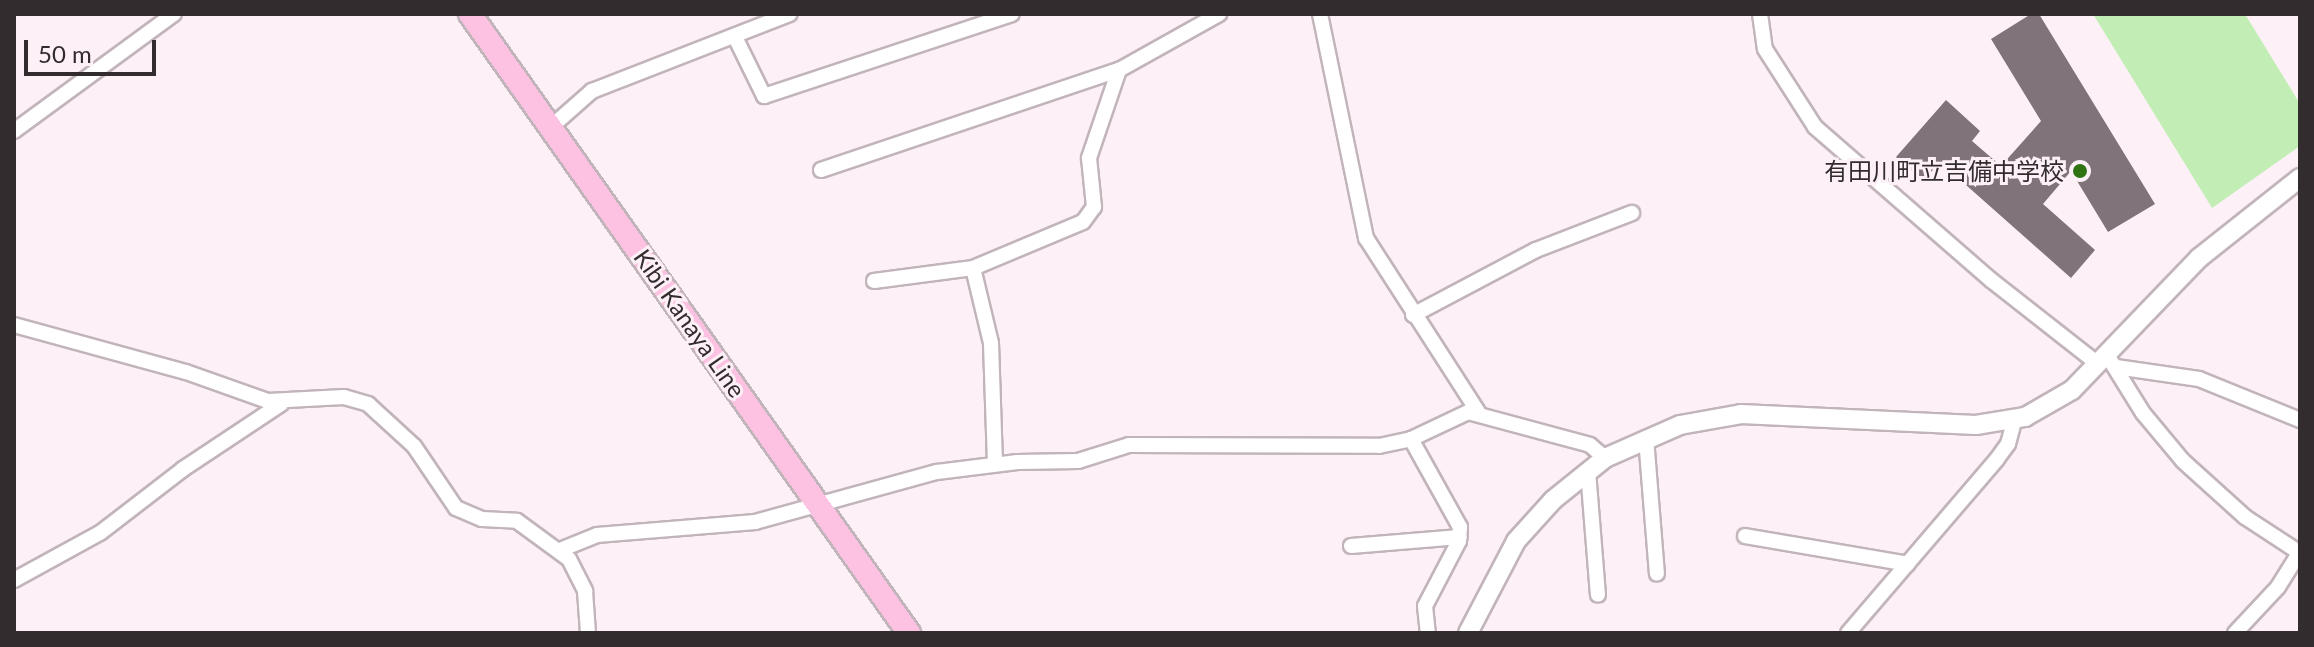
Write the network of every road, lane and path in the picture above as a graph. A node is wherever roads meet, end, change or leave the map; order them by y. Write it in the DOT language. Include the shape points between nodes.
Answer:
graph roads {
  1 [pos="174,14"];
  2 [pos="470,14"];
  3 [pos="790,14"];
  4 [pos="1012,14"];
  5 [pos="1219,14"];
  6 [pos="1320,14"];
  7 [pos="1760,14"];
  8 [pos="735,37"];
  9 [pos="1119,70"];
  10 [pos="551,127"];
  11 [pos="14,131"];
  12 [pos="821,170"];
  13 [pos="2300,178"];
  14 [pos="1632,213"];
  15 [pos="973,268"];
  16 [pos="874,281"];
  17 [pos="1413,315"];
  18 [pos="14,325"];
  19 [pos="2107,362"];
  20 [pos="281,404"];
  21 [pos="1478,412"];
  22 [pos="2300,420"];
  23 [pos="2014,421"];
  24 [pos="1646,438"];
  25 [pos="1411,439"];
  26 [pos="1605,458"];
  27 [pos="995,464"];
  28 [pos="1588,471"];
  29 [pos="817,504"];
  30 [pos="1745,536"];
  31 [pos="1460,537"];
  32 [pos="1351,546"];
  33 [pos="560,550"];
  34 [pos="2300,553"];
  35 [pos="1908,564"];
  36 [pos="1657,574"];
  37 [pos="14,580"];
  38 [pos="1598,595"];
  39 [pos="588,633"];
  40 [pos="909,633"];
  41 [pos="1428,633"];
  42 [pos="1468,633"];
  43 [pos="1848,633"];
  44 [pos="2235,633"];
  1 -- 11 [label="street"];
  2 -- 10 [label="main road, Kibi Kanaya Line"];
  3 -- 8 [label="street"];
  4 -- 8 [label="street" via="764,96"];
  5 -- 9 [label="street"];
  6 -- 17 [label="street" via="1366,238"];
  7 -- 19 [label="street" via="1765,49 1815,127 1980,271"];
  8 -- 10 [label="street" via="592,91"];
  9 -- 12 [label="street"];
  9 -- 15 [label="street" via="1089,158 1091,215"];
  10 -- 29 [label="main road, Kibi Kanaya Line"];
  13 -- 19 [label="street" via="2213,245"];
  14 -- 17 [label="street" via="1536,250"];
  15 -- 16 [label="street"];
  15 -- 27 [label="street" via="991,343"];
  17 -- 21 [label="street"];
  18 -- 20 [label="street"];
  19 -- 22 [label="street" via="2199,379"];
  19 -- 23 [label="street" via="2061,398"];
  19 -- 34 [label="street" via="2183,461 2245,517"];
  20 -- 33 [label="street" via="344,397 368,404 414,446 456,508 482,519 517,521"];
  20 -- 37 [label="street" via="100,533"];
  21 -- 25 [label="street" via="1460,414"];
  21 -- 26 [label="street" via="1590,445"];
  23 -- 24 [label="street" via="1976,425 1755,413 1698,420"];
  23 -- 35 [label="street" via="2003,452"];
  24 -- 26 [label="street"];
  24 -- 36 [label="street"];
  25 -- 27 [label="street" via="1379,446 1129,445 1078,461"];
  25 -- 31 [label="street" via="1455,514"];
  26 -- 28 [label="street"];
  27 -- 29 [label="street" via="919,476"];
  28 -- 38 [label="street"];
  28 -- 42 [label="street" via="1516,541"];
  29 -- 33 [label="street" via="755,522 597,535"];
  29 -- 40 [label="main road, Kibi Kanaya Line"];
  30 -- 35 [label="street"];
  31 -- 32 [label="street"];
  31 -- 41 [label="street" via="1425,606"];
  33 -- 39 [label="street" via="581,579"];
  34 -- 44 [label="street" via="2278,587"];
  35 -- 43 [label="street"];
}
